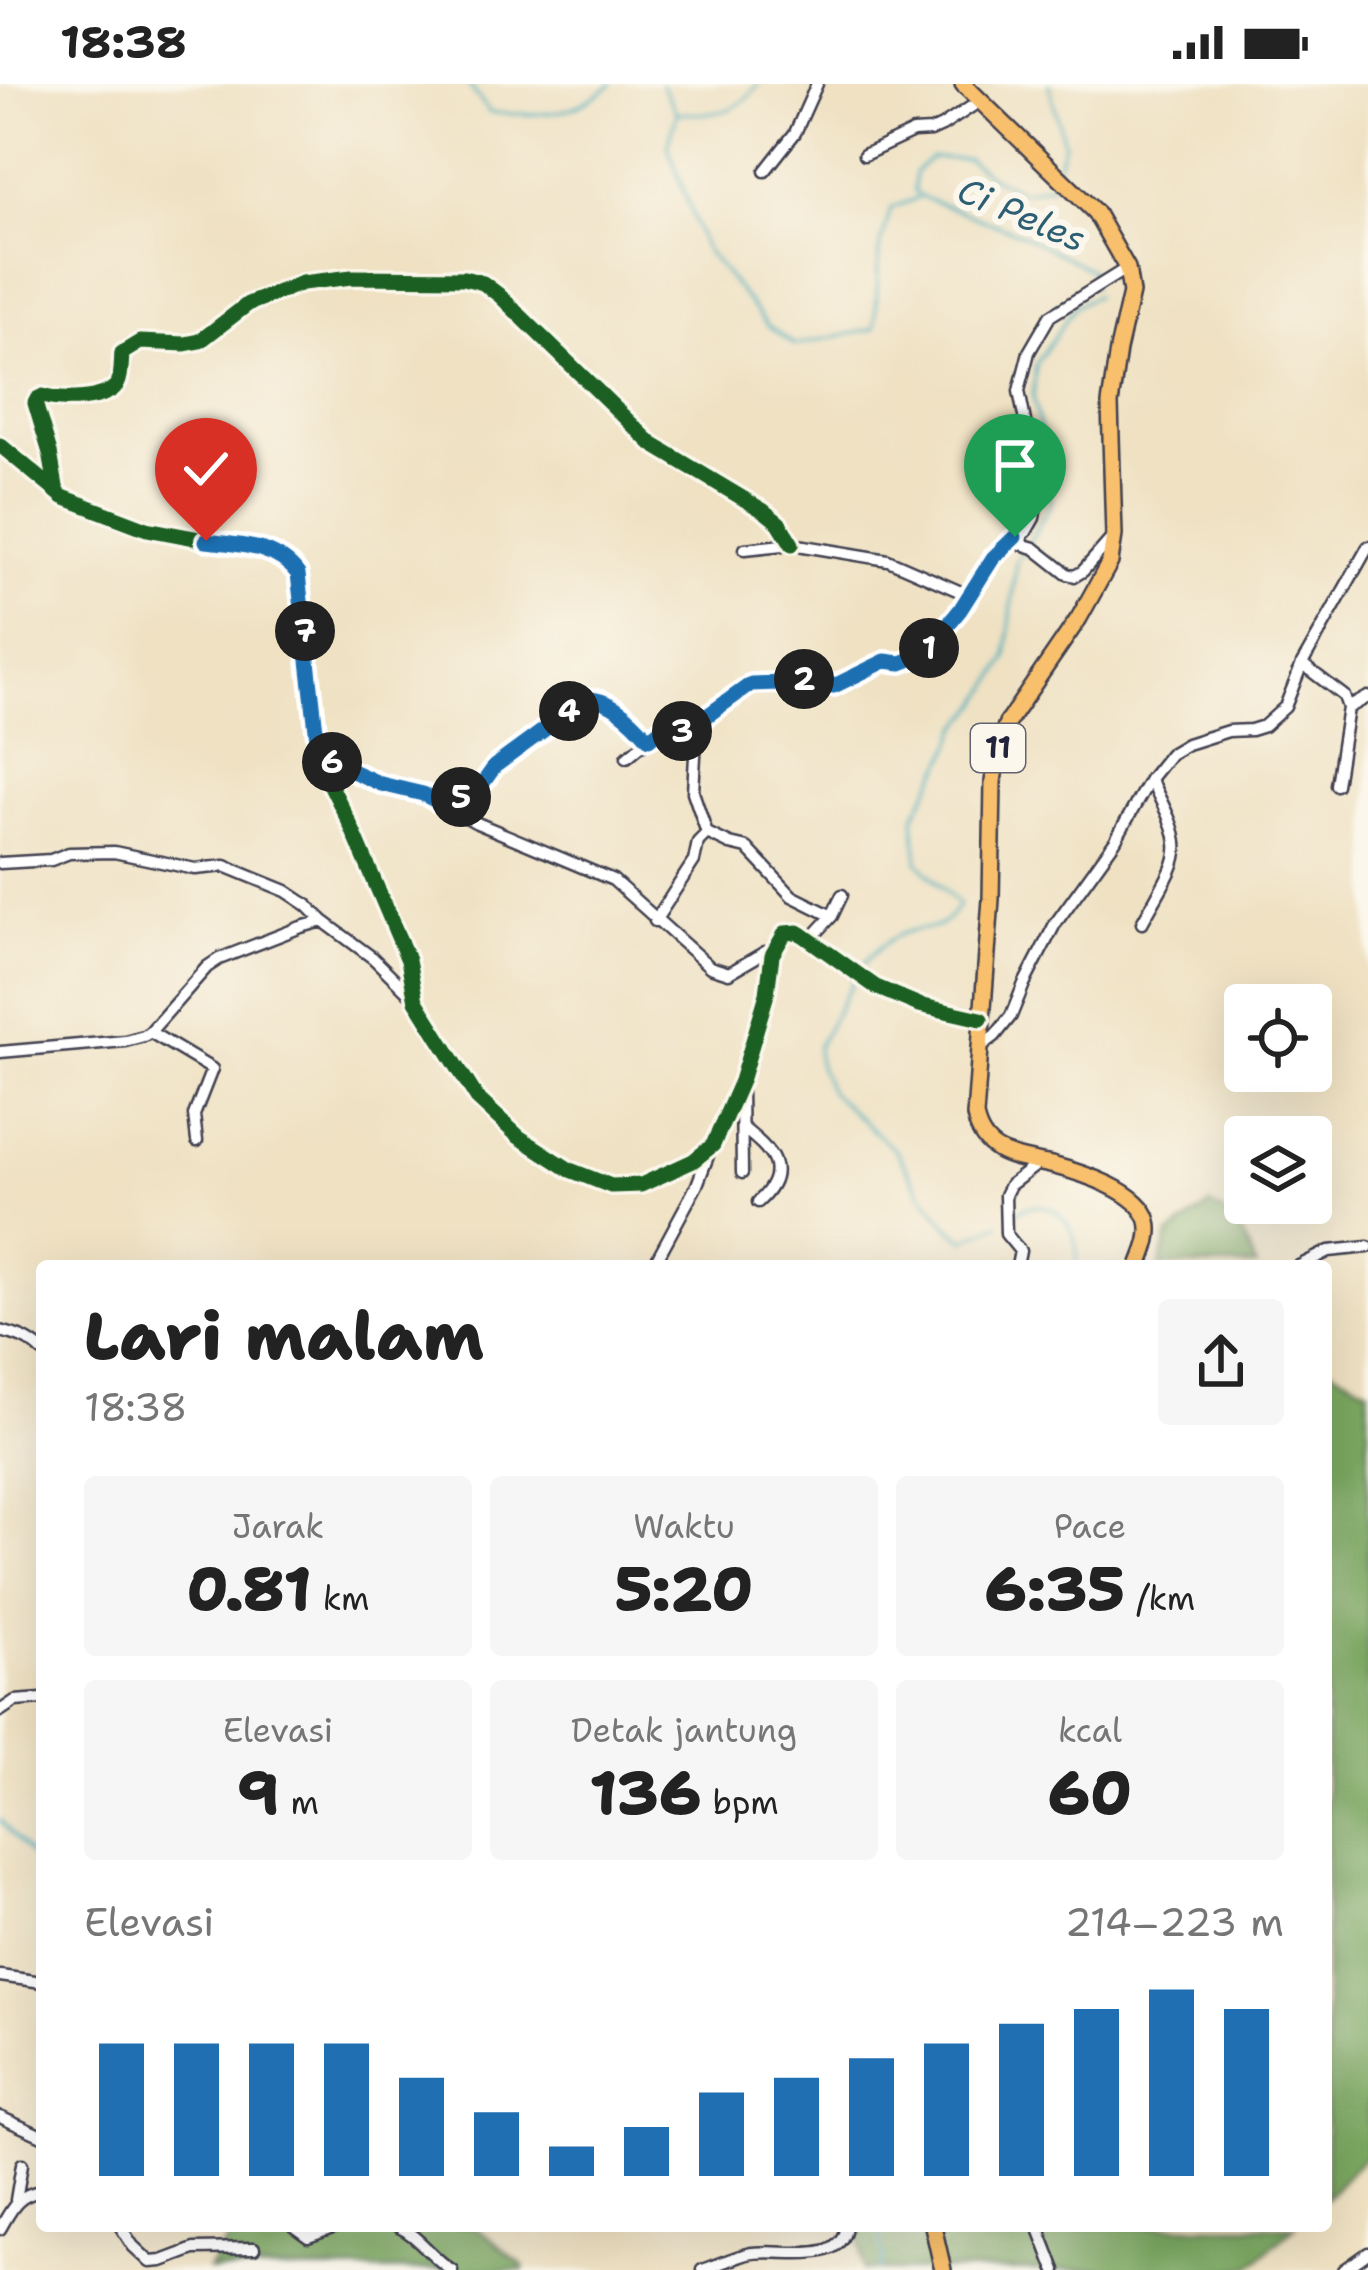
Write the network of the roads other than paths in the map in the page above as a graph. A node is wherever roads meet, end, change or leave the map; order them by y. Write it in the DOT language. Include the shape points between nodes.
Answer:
graph roads {
  1 [pos="817,84"];
  2 [pos="963,84"];
  3 [pos="980,101"];
  4 [pos="865,155"];
  5 [pos="765,171"];
  6 [pos="1127,268"];
  7 [pos="0,445"];
  8 [pos="57,492"];
  9 [pos="1114,536"];
  10 [pos="1020,543"];
  11 [pos="792,544"];
  12 [pos="1368,547"];
  13 [pos="745,550"];
  14 [pos="968,595"];
  15 [pos="1302,664"];
  16 [pos="1368,698"];
  17 [pos="1348,708"];
  18 [pos="686,731"];
  19 [pos="649,739"];
  20 [pos="319,756"];
  21 [pos="627,757"];
  22 [pos="1150,778"];
  23 [pos="1336,785"];
  24 [pos="444,805"];
  25 [pos="707,833"];
  26 [pos="0,863"];
  27 [pos="842,895"];
  28 [pos="832,916"];
  29 [pos="323,921"];
  30 [pos="656,921"];
  31 [pos="1142,922"];
  32 [pos="810,940"];
  33 [pos="774,950"];
  34 [pos="416,1000"];
  35 [pos="982,1013"];
  36 [pos="150,1032"];
  37 [pos="994,1036"];
  38 [pos="979,1048"];
  39 [pos="0,1052"];
  40 [pos="741,1081"];
  41 [pos="743,1128"];
  42 [pos="196,1141"];
  43 [pos="713,1145"];
  44 [pos="1039,1162"];
  45 [pos="742,1173"];
  46 [pos="758,1202"];
  47 [pos="1368,1247"];
  48 [pos="657,1260"];
  49 [pos="1018,1260"];
  50 [pos="1142,1260"];
  51 [pos="1310,1260"];
  52 [pos="0,1331"];
  53 [pos="36,1348"];
  54 [pos="36,1699"];
  55 [pos="0,1711"];
  56 [pos="0,1976"];
  57 [pos="36,1981"];
  58 [pos="0,2116"];
  59 [pos="36,2133"];
  60 [pos="22,2164"];
  61 [pos="36,2192"];
  62 [pos="15,2203"];
  63 [pos="0,2229"];
  64 [pos="124,2232"];
  65 [pos="408,2232"];
  66 [pos="844,2232"];
  67 [pos="934,2232"];
  68 [pos="1040,2232"];
  69 [pos="254,2248"];
  70 [pos="1368,2253"];
  71 [pos="452,2270"];
  72 [pos="703,2270"];
  73 [pos="943,2270"];
  74 [pos="1055,2270"];
  75 [pos="1344,2270"];
  1 -- 5 [label="street" via="795,133"];
  2 -- 3 [label="highway"];
  3 -- 4 [label="street" via="931,131"];
  3 -- 6 [label="highway" via="1095,212"];
  6 -- 9 [label="highway, 11" via="1130,305 1109,422"];
  6 -- 10 [label="street" via="1050,316 1029,352 1018,391 1037,501"];
  7 -- 8 [label="street"];
  8 -- 11 [label="street" via="37,399 90,398 113,388 122,353 133,345 200,341 248,304 302,283 464,278 500,295 652,444 764,511"];
  8 -- 20 [label="street" via="147,529 254,547 290,564 302,588"];
  9 -- 10 [label="street" via="1075,576"];
  9 -- 35 [label="highway, 11" via="1099,587 998,748"];
  10 -- 14 [label="street" via="993,558"];
  11 -- 13 [label="street"];
  11 -- 14 [label="street" via="888,560"];
  12 -- 15 [label="street"];
  14 -- 18 [label="street" via="924,654 885,661 834,686 812,676 794,686 753,683"];
  15 -- 17 [label="street"];
  15 -- 22 [label="street" via="1270,722 1187,744"];
  16 -- 17 [label="street"];
  17 -- 23 [label="street"];
  18 -- 19 [label="street" via="668,723"];
  18 -- 25 [label="street" via="696,741 693,792"];
  19 -- 21 [label="street"];
  19 -- 24 [label="street" via="612,706 586,699 495,766 478,790"];
  20 -- 24 [label="street"];
  20 -- 34 [label="street" via="408,960"];
  22 -- 31 [label="street" via="1175,826 1178,854"];
  22 -- 37 [label="street"];
  24 -- 30 [label="street" via="613,880"];
  25 -- 28 [label="street" via="747,848 792,896"];
  25 -- 30 [label="street"];
  26 -- 29 [label="street" via="114,852 195,869 225,866 286,891"];
  27 -- 28 [label="street"];
  28 -- 32 [label="street"];
  29 -- 34 [label="street"];
  29 -- 36 [label="street" via="219,959"];
  30 -- 33 [label="street" via="729,974"];
  32 -- 33 [label="street" via="791,932"];
  32 -- 35 [label="street" via="876,987 919,1004"];
  33 -- 40 [label="street"];
  34 -- 43 [label="street" via="477,1098 570,1170 611,1186 641,1185"];
  35 -- 37 [label="street"];
  35 -- 38 [label="highway, 11"];
  36 -- 39 [label="street"];
  36 -- 42 [label="street" via="212,1070 194,1115"];
  37 -- 38 [label="street"];
  38 -- 44 [label="highway, 11" via="980,1133 1000,1152"];
  40 -- 41 [label="street"];
  40 -- 43 [label="street"];
  41 -- 45 [label="street"];
  41 -- 46 [label="street" via="774,1158 775,1175"];
  43 -- 48 [label="street"];
  44 -- 49 [label="street" via="1010,1185 1005,1204"];
  44 -- 50 [label="highway, 11" via="1134,1201 1149,1225"];
  47 -- 51 [label="street"];
  52 -- 53 [label="street"];
  54 -- 55 [label="street"];
  56 -- 57 [label="street"];
  58 -- 59 [label="street"];
  60 -- 62 [label="street"];
  61 -- 62 [label="street"];
  62 -- 63 [label="street"];
  64 -- 69 [label="street" via="150,2262 194,2249"];
  65 -- 71 [label="street"];
  66 -- 72 [label="street" via="829,2252 751,2253"];
  67 -- 73 [label="highway"];
  68 -- 74 [label="street"];
  70 -- 75 [label="street"];
}
